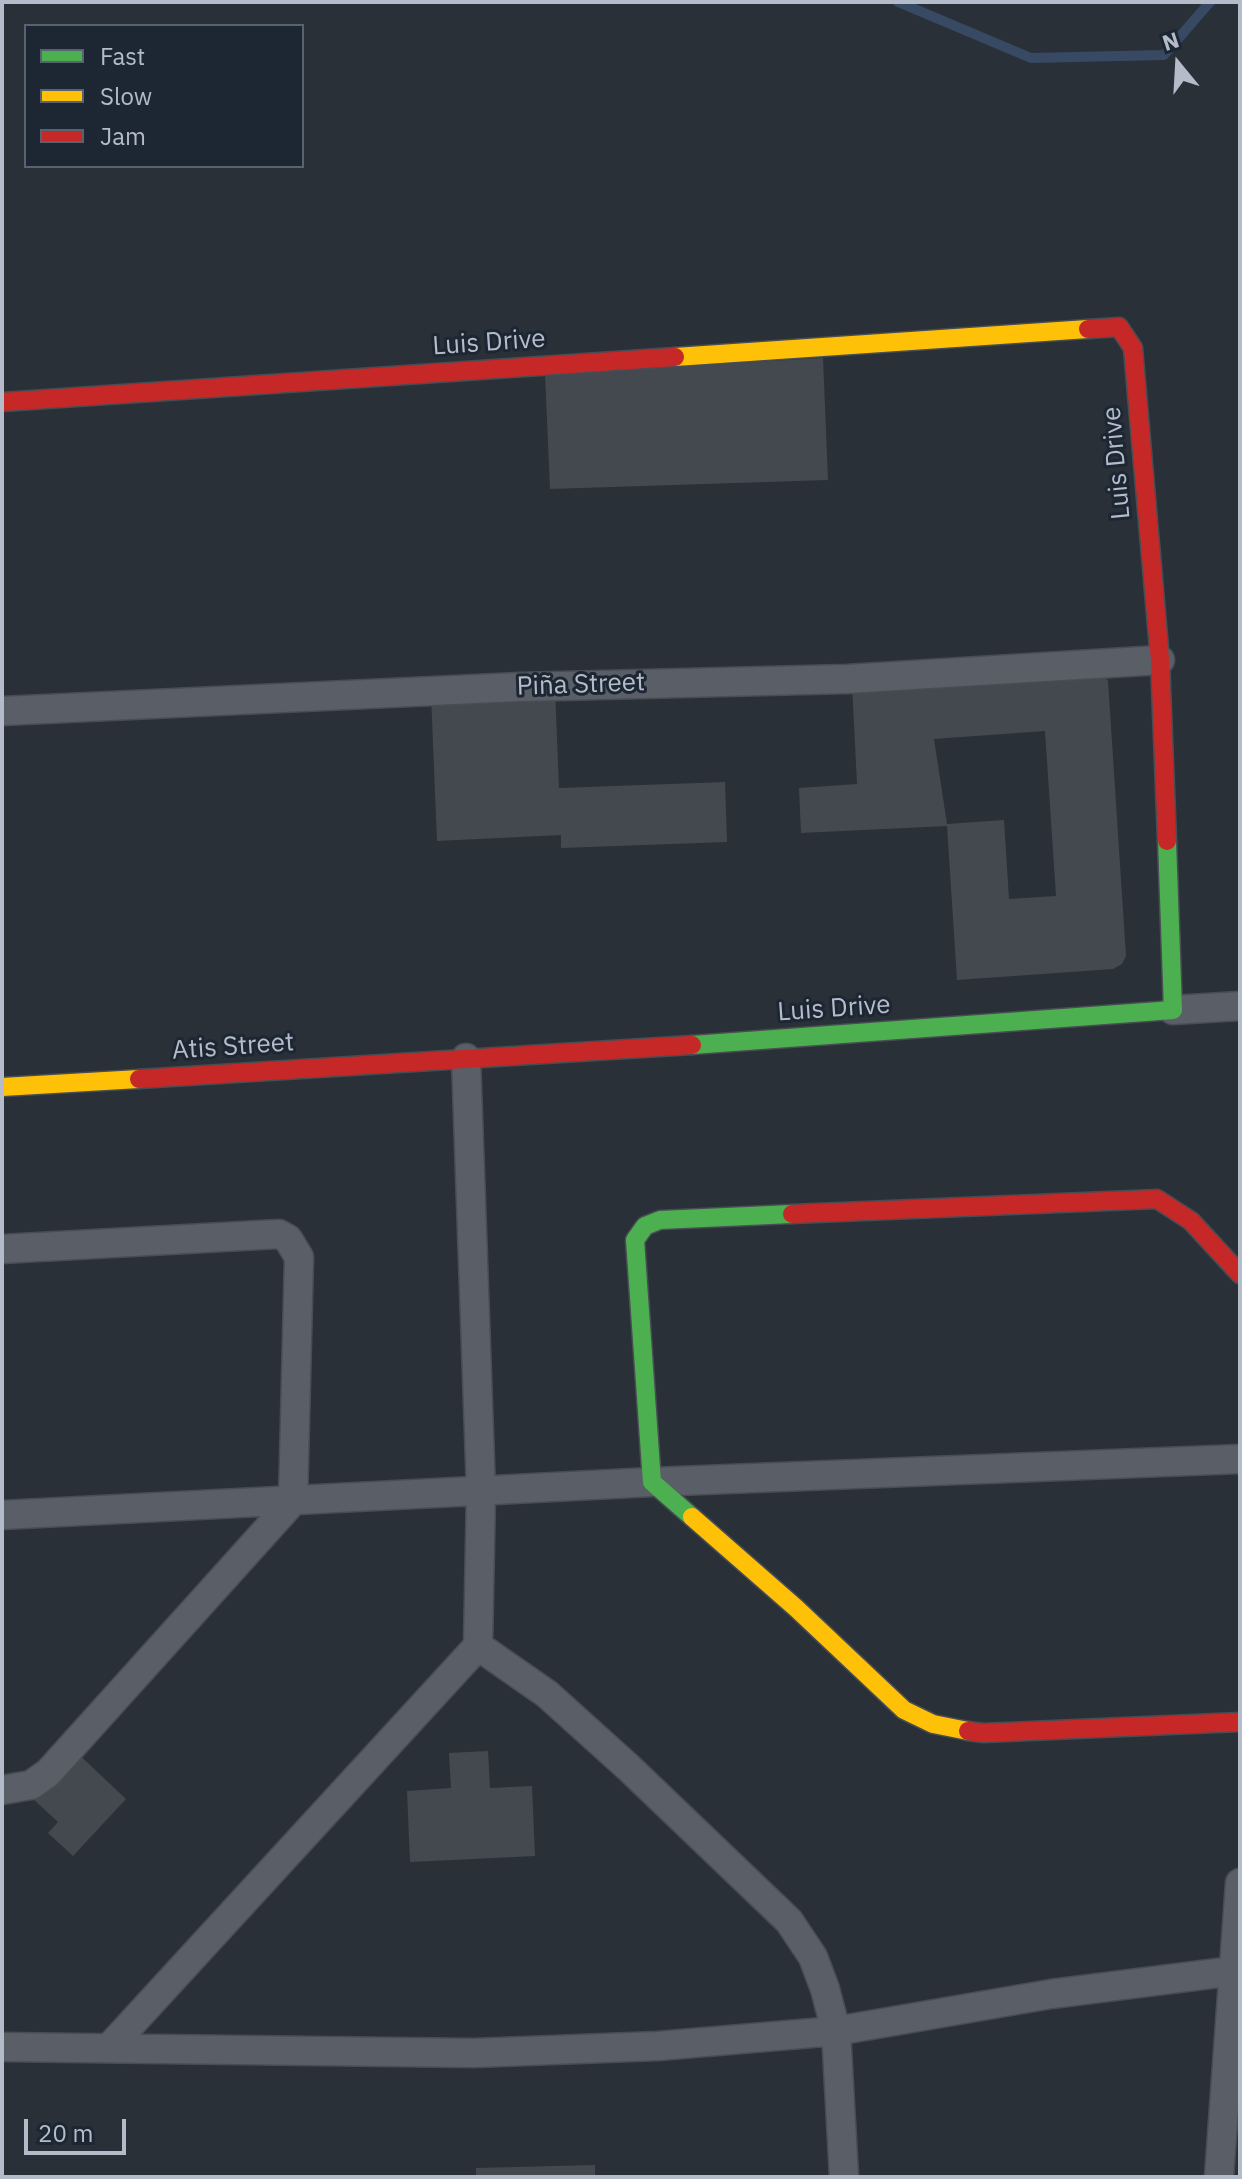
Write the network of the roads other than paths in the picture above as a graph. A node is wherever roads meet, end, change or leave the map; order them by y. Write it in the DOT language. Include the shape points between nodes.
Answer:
graph roads {
  1 [pos="2,402"];
  2 [pos="1160,660"];
  3 [pos="2,711"];
  4 [pos="1240,1006"];
  5 [pos="1173,1010"];
  6 [pos="466,1058"];
  7 [pos="2,1087"];
  8 [pos="2,1249"];
  9 [pos="1240,1274"];
  10 [pos="1240,1459"];
  11 [pos="652,1482"];
  12 [pos="481,1491"];
  13 [pos="293,1501"];
  14 [pos="2,1515"];
  15 [pos="478,1646"];
  16 [pos="1240,1722"];
  17 [pos="2,1790"];
  18 [pos="1240,1883"];
  19 [pos="1234,1971"];
  20 [pos="836,2031"];
  21 [pos="2,2047"];
  22 [pos="109,2048"];
  23 [pos="844,2177"];
  24 [pos="1219,2177"];
  1 -- 2 [label="street, Luis Drive" via="1119,327 1133,348"];
  2 -- 3 [label="street, Piña Street" via="847,679 519,687"];
  2 -- 5 [label="street, Luis Drive"];
  4 -- 5 [label="street"];
  5 -- 6 [label="street, Luis Drive"];
  6 -- 7 [label="street, Atis Street"];
  6 -- 12 [label="street"];
  8 -- 13 [label="street" via="279,1234 288,1239 299,1257"];
  9 -- 11 [label="street" via="1181,1213 1157,1199 651,1222 635,1240"];
  10 -- 11 [label="street"];
  11 -- 12 [label="street"];
  11 -- 16 [label="street" via="923,1722 983,1733"];
  12 -- 13 [label="street"];
  12 -- 15 [label="street"];
  13 -- 14 [label="street"];
  13 -- 17 [label="street" via="48,1773 31,1785"];
  15 -- 20 [label="street" via="547,1694 789,1921 813,1957"];
  15 -- 22 [label="street"];
  18 -- 19 [label="street"];
  19 -- 20 [label="street" via="1051,1994"];
  19 -- 24 [label="street"];
  20 -- 22 [label="street" via="658,2046 474,2053"];
  20 -- 23 [label="street"];
  21 -- 22 [label="street"];
}
